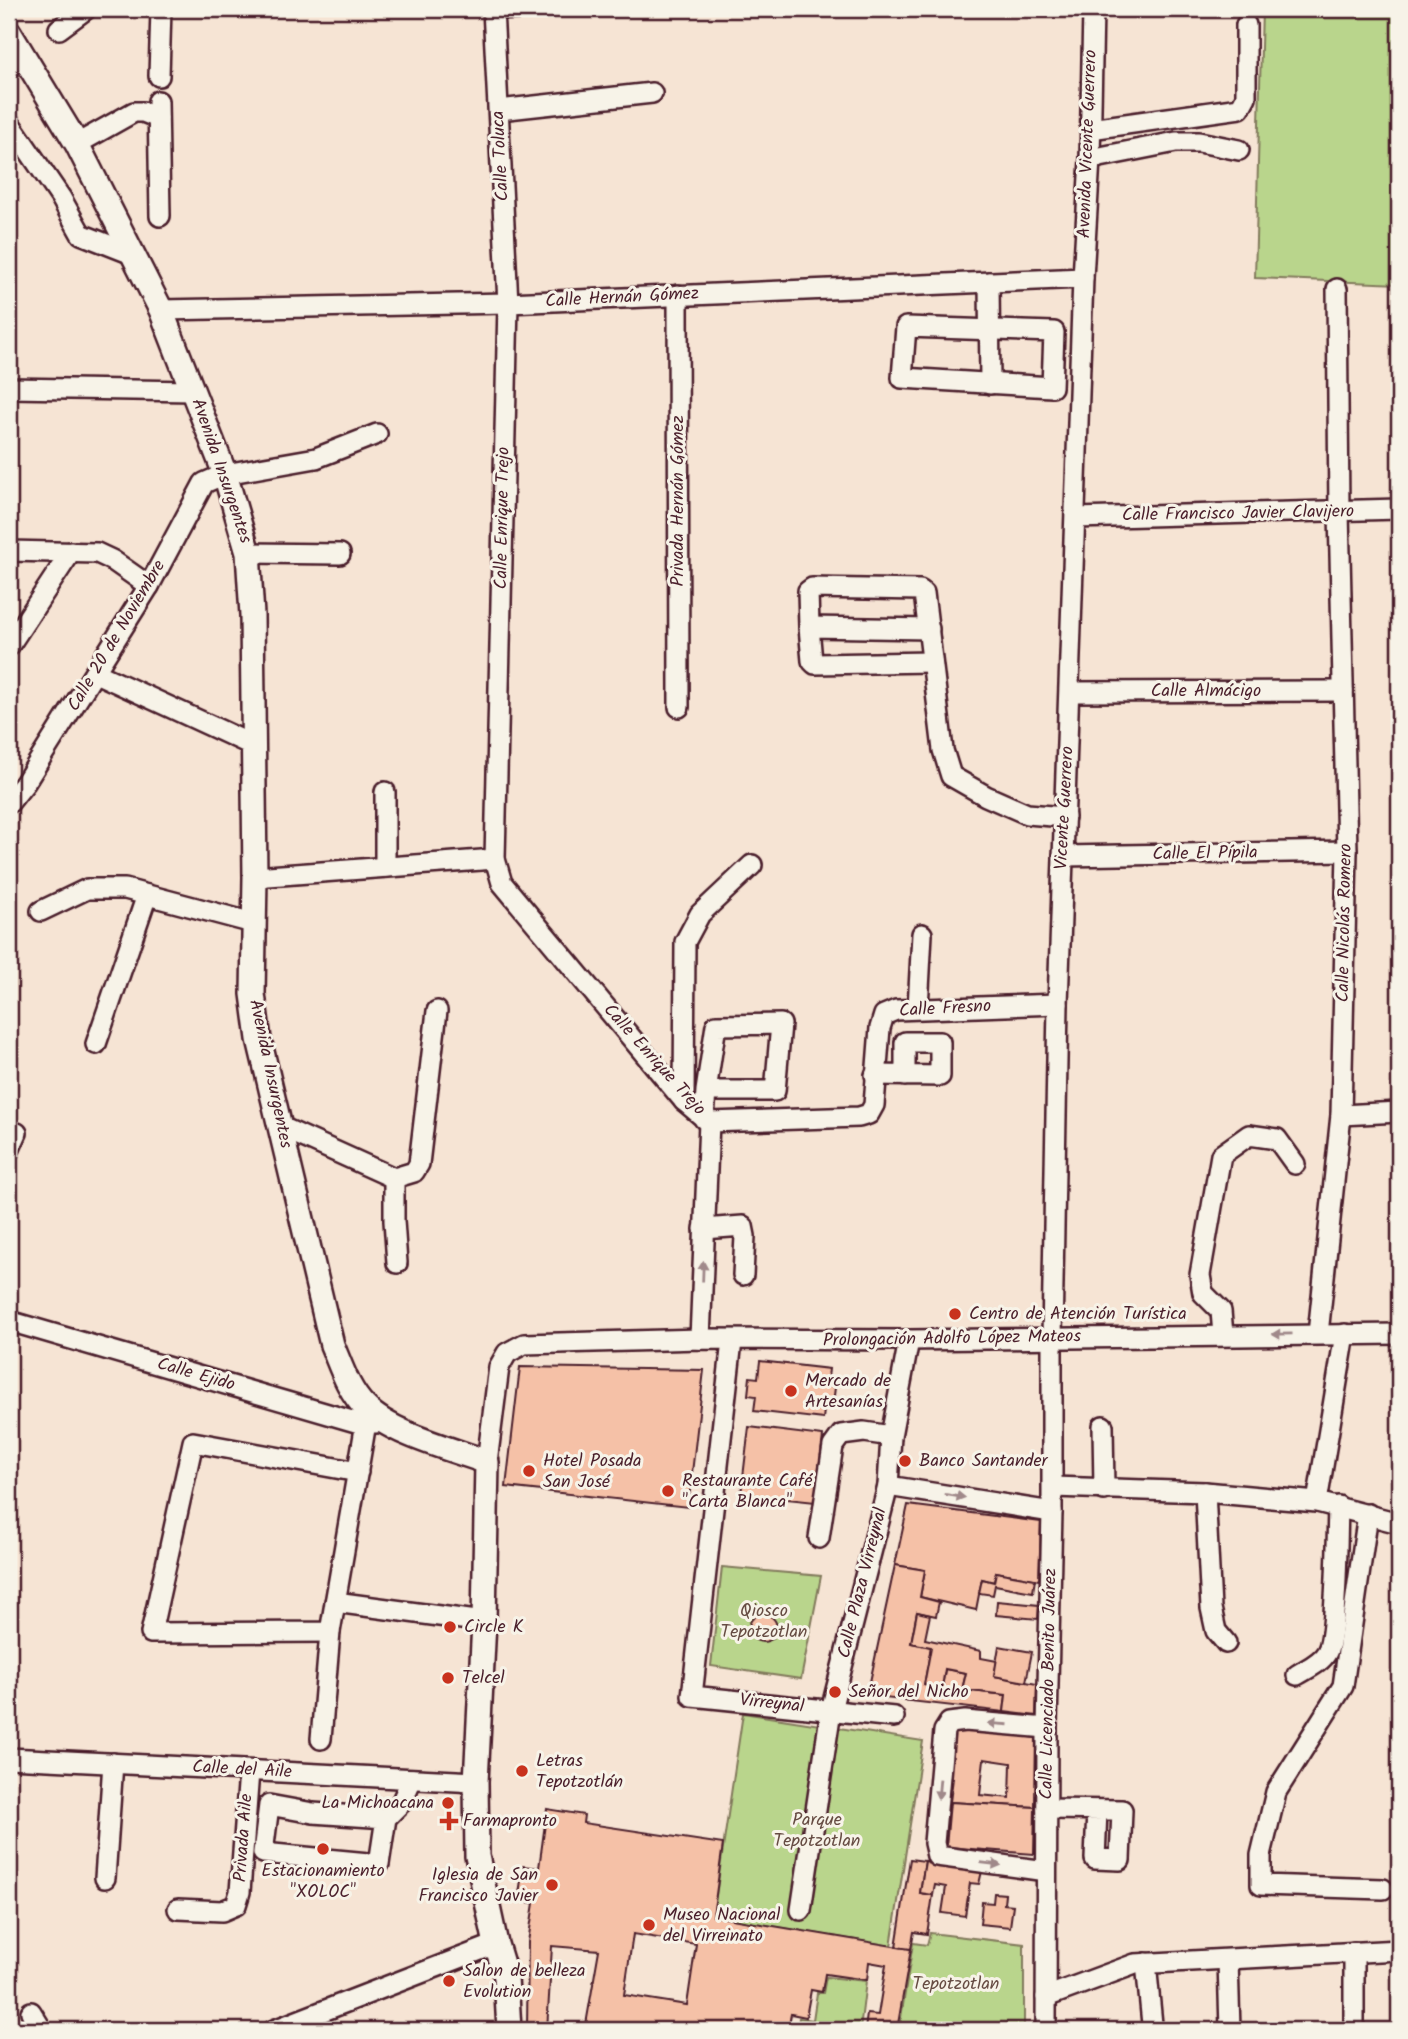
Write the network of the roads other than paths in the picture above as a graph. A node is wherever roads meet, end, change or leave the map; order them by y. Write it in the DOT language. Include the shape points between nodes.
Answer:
graph roads {
  1 [pos="86,9"];
  2 [pos="161,9"];
  3 [pos="493,9"];
  4 [pos="520,9"];
  5 [pos="1093,9"];
  6 [pos="1246,25"];
  7 [pos="59,29"];
  8 [pos="9,32"];
  9 [pos="159,76"];
  10 [pos="652,93"];
  11 [pos="499,110"];
  12 [pos="9,122"];
  13 [pos="1090,129"];
  14 [pos="77,144"];
  15 [pos="1239,150"];
  16 [pos="1090,159"];
  17 [pos="160,216"];
  18 [pos="132,254"];
  19 [pos="1083,278"];
  20 [pos="989,282"];
  21 [pos="1337,289"];
  22 [pos="678,295"];
  23 [pos="508,303"];
  24 [pos="160,310"];
  25 [pos="991,328"];
  26 [pos="990,384"];
  27 [pos="9,388"];
  28 [pos="193,390"];
  29 [pos="377,434"];
  30 [pos="226,474"];
  31 [pos="1399,509"];
  32 [pos="1339,512"];
  33 [pos="1076,518"];
  34 [pos="9,551"];
  35 [pos="71,552"];
  36 [pos="248,553"];
  37 [pos="340,554"];
  38 [pos="149,586"];
  39 [pos="809,627"];
  40 [pos="929,629"];
  41 [pos="9,646"];
  42 [pos="932,662"];
  43 [pos="96,673"];
  44 [pos="1343,691"];
  45 [pos="1070,692"];
  46 [pos="679,707"];
  47 [pos="252,745"];
  48 [pos="385,792"];
  49 [pos="9,803"];
  50 [pos="1065,817"];
  51 [pos="1347,851"];
  52 [pos="1063,856"];
  53 [pos="495,859"];
  54 [pos="752,865"];
  55 [pos="385,867"];
  56 [pos="255,877"];
  57 [pos="147,895"];
  58 [pos="41,911"];
  59 [pos="253,923"];
  60 [pos="922,934"];
  61 [pos="1058,1004"];
  62 [pos="918,1008"];
  63 [pos="438,1011"];
  64 [pos="96,1044"];
  65 [pos="875,1075"];
  66 [pos="905,1076"];
  67 [pos="706,1091"];
  68 [pos="684,1101"];
  69 [pos="1399,1112"];
  70 [pos="1341,1115"];
  71 [pos="707,1120"];
  72 [pos="279,1126"];
  73 [pos="17,1133"];
  74 [pos="9,1151"];
  75 [pos="1295,1164"];
  76 [pos="394,1178"];
  77 [pos="704,1229"];
  78 [pos="397,1262"];
  79 [pos="743,1275"];
  80 [pos="9,1321"];
  81 [pos="1318,1334"];
  82 [pos="1345,1334"];
  83 [pos="1399,1334"];
  84 [pos="1223,1335"];
  85 [pos="1052,1338"];
  86 [pos="701,1339"];
  87 [pos="909,1340"];
  88 [pos="732,1341"];
  89 [pos="375,1423"];
  90 [pos="1103,1426"];
  91 [pos="891,1436"];
  92 [pos="487,1462"];
  93 [pos="358,1472"];
  94 [pos="888,1486"];
  95 [pos="1053,1488"];
  96 [pos="1104,1490"];
  97 [pos="1205,1492"];
  98 [pos="1317,1502"];
  99 [pos="1338,1506"];
  100 [pos="1052,1512"];
  101 [pos="1368,1514"];
  102 [pos="1399,1523"];
  103 [pos="819,1538"];
  104 [pos="335,1602"];
  105 [pos="484,1622"];
  106 [pos="330,1632"];
  107 [pos="1226,1643"];
  108 [pos="1297,1675"];
  109 [pos="831,1710"];
  110 [pos="894,1717"];
  111 [pos="1047,1728"];
  112 [pos="321,1739"];
  113 [pos="9,1758"];
  114 [pos="113,1763"];
  115 [pos="249,1770"];
  116 [pos="412,1779"];
  117 [pos="476,1782"];
  118 [pos="1047,1809"];
  119 [pos="1097,1810"];
  120 [pos="386,1818"];
  121 [pos="1046,1871"];
  122 [pos="105,1878"];
  123 [pos="1383,1889"];
  124 [pos="178,1909"];
  125 [pos="801,1910"];
  126 [pos="496,1944"];
  127 [pos="1399,1950"];
  128 [pos="1354,1952"];
  129 [pos="1228,1960"];
  130 [pos="1146,1963"];
  131 [pos="1046,1997"];
  132 [pos="32,2012"];
  133 [pos="1152,2024"];
  134 [pos="1354,2025"];
  135 [pos="42,2030"];
  136 [pos="274,2030"];
  137 [pos="509,2030"];
  138 [pos="1046,2030"];
  139 [pos="1230,2030"];
  1 -- 7 [label="street"];
  2 -- 9 [label="street"];
  3 -- 4 [label="street"];
  3 -- 11 [label="street, Calle Toluca"];
  5 -- 13 [label="street, Avenida Vicente Guerrero"];
  6 -- 13 [label="street" via="1245,97 1240,108"];
  8 -- 14 [label="main road, Avenida Insurgentes"];
  10 -- 11 [label="street"];
  11 -- 23 [label="street, Calle Toluca"];
  12 -- 18 [label="street" via="82,234"];
  13 -- 16 [label="street, Avenida Vicente Guerrero"];
  14 -- 17 [label="street" via="134,112 158,109"];
  14 -- 18 [label="main road, Avenida Insurgentes"];
  15 -- 16 [label="street" via="1176,142"];
  16 -- 19 [label="street, Avenida Vicente Guerrero"];
  18 -- 24 [label="main road, Avenida Insurgentes"];
  19 -- 20 [label="street, Calle Hernán Gómez"];
  19 -- 33 [label="street, Vicente Guerrero"];
  20 -- 22 [label="street, Calle Hernán Gómez"];
  20 -- 25 [label="street"];
  21 -- 32 [label="street, Calle Nicolás Romero"];
  22 -- 23 [label="street, Calle Hernán Gómez"];
  22 -- 46 [label="street, Privada Hernán Gómez"];
  23 -- 24 [label="street, Calle Hernán Gómez"];
  23 -- 53 [label="street, Calle Enrique Trejo"];
  24 -- 28 [label="main road, Avenida Insurgentes"];
  25 -- 26 [label="street"];
  25 -- 26 [label="street" via="1054,332 1052,387"];
  25 -- 26 [label="street" via="906,327 902,378"];
  27 -- 28 [label="street"];
  28 -- 30 [label="main road, Avenida Insurgentes"];
  29 -- 30 [label="street" via="316,458"];
  30 -- 36 [label="main road, Avenida Insurgentes"];
  30 -- 38 [label="street, Calle 20 de Noviembre" via="204,483"];
  31 -- 32 [label="street, Calle Francisco Javier Clavijero"];
  32 -- 33 [label="street, Calle Francisco Javier Clavijero"];
  32 -- 44 [label="street, Calle Nicolás Romero"];
  33 -- 45 [label="street, Vicente Guerrero"];
  34 -- 35 [label="street"];
  35 -- 38 [label="street" via="97,553"];
  35 -- 41 [label="street"];
  36 -- 37 [label="street"];
  36 -- 47 [label="main road, Avenida Insurgentes"];
  38 -- 43 [label="street, Calle 20 de Noviembre"];
  39 -- 40 [label="street"];
  39 -- 40 [label="street" via="808,591 826,588 920,590 926,596"];
  39 -- 42 [label="street" via="815,664"];
  40 -- 42 [label="street"];
  42 -- 50 [label="street" via="943,750 951,776 1027,814"];
  43 -- 47 [label="street"];
  43 -- 49 [label="street, Calle 20 de Noviembre"];
  44 -- 45 [label="street, Calle Almácigo"];
  44 -- 51 [label="street, Calle Nicolás Romero"];
  45 -- 50 [label="street, Vicente Guerrero"];
  47 -- 56 [label="main road, Avenida Insurgentes"];
  48 -- 55 [label="street"];
  50 -- 52 [label="street, Vicente Guerrero"];
  51 -- 52 [label="street, Calle El Pípila"];
  51 -- 70 [label="street, Calle Nicolás Romero"];
  52 -- 61 [label="street, Vicente Guerrero"];
  53 -- 55 [label="street"];
  53 -- 68 [label="street, Calle Enrique Trejo" via="502,883"];
  54 -- 68 [label="street" via="700,914 685,942"];
  55 -- 56 [label="street"];
  56 -- 59 [label="main road, Avenida Insurgentes"];
  57 -- 58 [label="street" via="125,889 88,889"];
  57 -- 59 [label="street"];
  57 -- 64 [label="street"];
  59 -- 72 [label="main road, Avenida Insurgentes" via="253,994"];
  60 -- 62 [label="street"];
  61 -- 62 [label="street, Calle Fresno"];
  61 -- 85 [label="street, Vicente Guerrero"];
  62 -- 65 [label="street, Calle Fresno" via="884,1015"];
  63 -- 76 [label="street" via="419,1164 414,1172"];
  65 -- 66 [label="street"];
  65 -- 71 [label="street, Calle Fresno" via="874,1105 869,1114"];
  67 -- 67 [label="street" via="716,1025 781,1024 775,1091"];
  67 -- 71 [label="street"];
  68 -- 71 [label="street, Calle Enrique Trejo"];
  69 -- 70 [label="street"];
  70 -- 81 [label="street, Calle Nicolás Romero"];
  71 -- 77 [label="street, Calle Enrique Trejo"];
  72 -- 76 [label="street"];
  72 -- 89 [label="main road, Avenida Insurgentes" via="332,1345 347,1380"];
  73 -- 74 [label="street"];
  75 -- 84 [label="street" via="1277,1139 1249,1135 1221,1154 1199,1275 1203,1293 1221,1311"];
  76 -- 78 [label="street"];
  77 -- 79 [label="street" via="743,1226"];
  86 -- 77 [label="street, Calle Enrique Trejo, one-way"];
  80 -- 89 [label="street, Calle Ejido"];
  81 -- 82 [label="street, Prolongación Adolfo López Mateos"];
  81 -- 84 [label="street, Prolongación Adolfo López Mateos, one-way"];
  82 -- 83 [label="street, Prolongación Adolfo López Mateos"];
  82 -- 98 [label="street"];
  84 -- 85 [label="street, Prolongación Adolfo López Mateos"];
  85 -- 87 [label="street, Prolongación Adolfo López Mateos"];
  85 -- 95 [label="street, Calle Licenciado Benito Juárez"];
  86 -- 88 [label="street, Prolongación Adolfo López Mateos"];
  86 -- 92 [label="street, Prolongación Adolfo López Mateos" via="524,1344 507,1353 499,1367"];
  87 -- 88 [label="street, Prolongación Adolfo López Mateos"];
  87 -- 91 [label="street, Calle Plaza Virreynal"];
  88 -- 109 [label="street, Virreynal" via="692,1696"];
  89 -- 92 [label="main road, Avenida Insurgentes"];
  89 -- 93 [label="street"];
  90 -- 96 [label="street"];
  91 -- 94 [label="street, Calle Plaza Virreynal"];
  91 -- 103 [label="street" via="841,1435 833,1447"];
  92 -- 105 [label="main road"];
  93 -- 104 [label="street"];
  93 -- 106 [label="street" via="193,1442 151,1633"];
  94 -- 100 [label="street, one-way"];
  94 -- 109 [label="street, Calle Plaza Virreynal"];
  95 -- 96 [label="street"];
  95 -- 100 [label="street, Calle Licenciado Benito Juárez"];
  96 -- 97 [label="street"];
  97 -- 98 [label="street"];
  97 -- 107 [label="street" via="1212,1608 1216,1631"];
  98 -- 99 [label="street"];
  99 -- 101 [label="street"];
  99 -- 108 [label="street" via="1329,1650"];
  100 -- 111 [label="street, Calle Licenciado Benito Juárez"];
  101 -- 102 [label="street"];
  101 -- 123 [label="street" via="1343,1686 1276,1792 1261,1855 1261,1885"];
  104 -- 105 [label="street"];
  104 -- 106 [label="street"];
  105 -- 117 [label="main road"];
  106 -- 112 [label="street"];
  109 -- 110 [label="street, Virreynal"];
  109 -- 125 [label="street, Calle Plaza Virreynal"];
  111 -- 118 [label="street, Calle Licenciado Benito Juárez"];
  111 -- 121 [label="street, one-way" via="949,1723 944,1731 934,1843 937,1856"];
  113 -- 114 [label="street, Calle del Aile"];
  114 -- 115 [label="street, Calle del Aile"];
  114 -- 122 [label="street"];
  115 -- 116 [label="street, Calle del Aile"];
  115 -- 124 [label="street, Privada Aile" via="236,1905 222,1911"];
  116 -- 117 [label="street, Calle del Aile"];
  116 -- 120 [label="street" via="401,1803"];
  117 -- 126 [label="main road" via="477,1856"];
  118 -- 119 [label="street"];
  118 -- 121 [label="street, Calle Licenciado Benito Juárez"];
  120 -- 120 [label="street" via="269,1805 264,1853 379,1864"];
  121 -- 131 [label="street, Calle Licenciado Benito Juárez"];
  126 -- 136 [label="street"];
  126 -- 137 [label="main road" via="506,1977"];
  127 -- 128 [label="street"];
  128 -- 129 [label="street"];
  128 -- 134 [label="street"];
  129 -- 130 [label="street"];
  129 -- 139 [label="street"];
  130 -- 131 [label="street"];
  130 -- 133 [label="street"];
  131 -- 138 [label="street, Calle Licenciado Benito Juárez"];
  132 -- 135 [label="street"];
}
